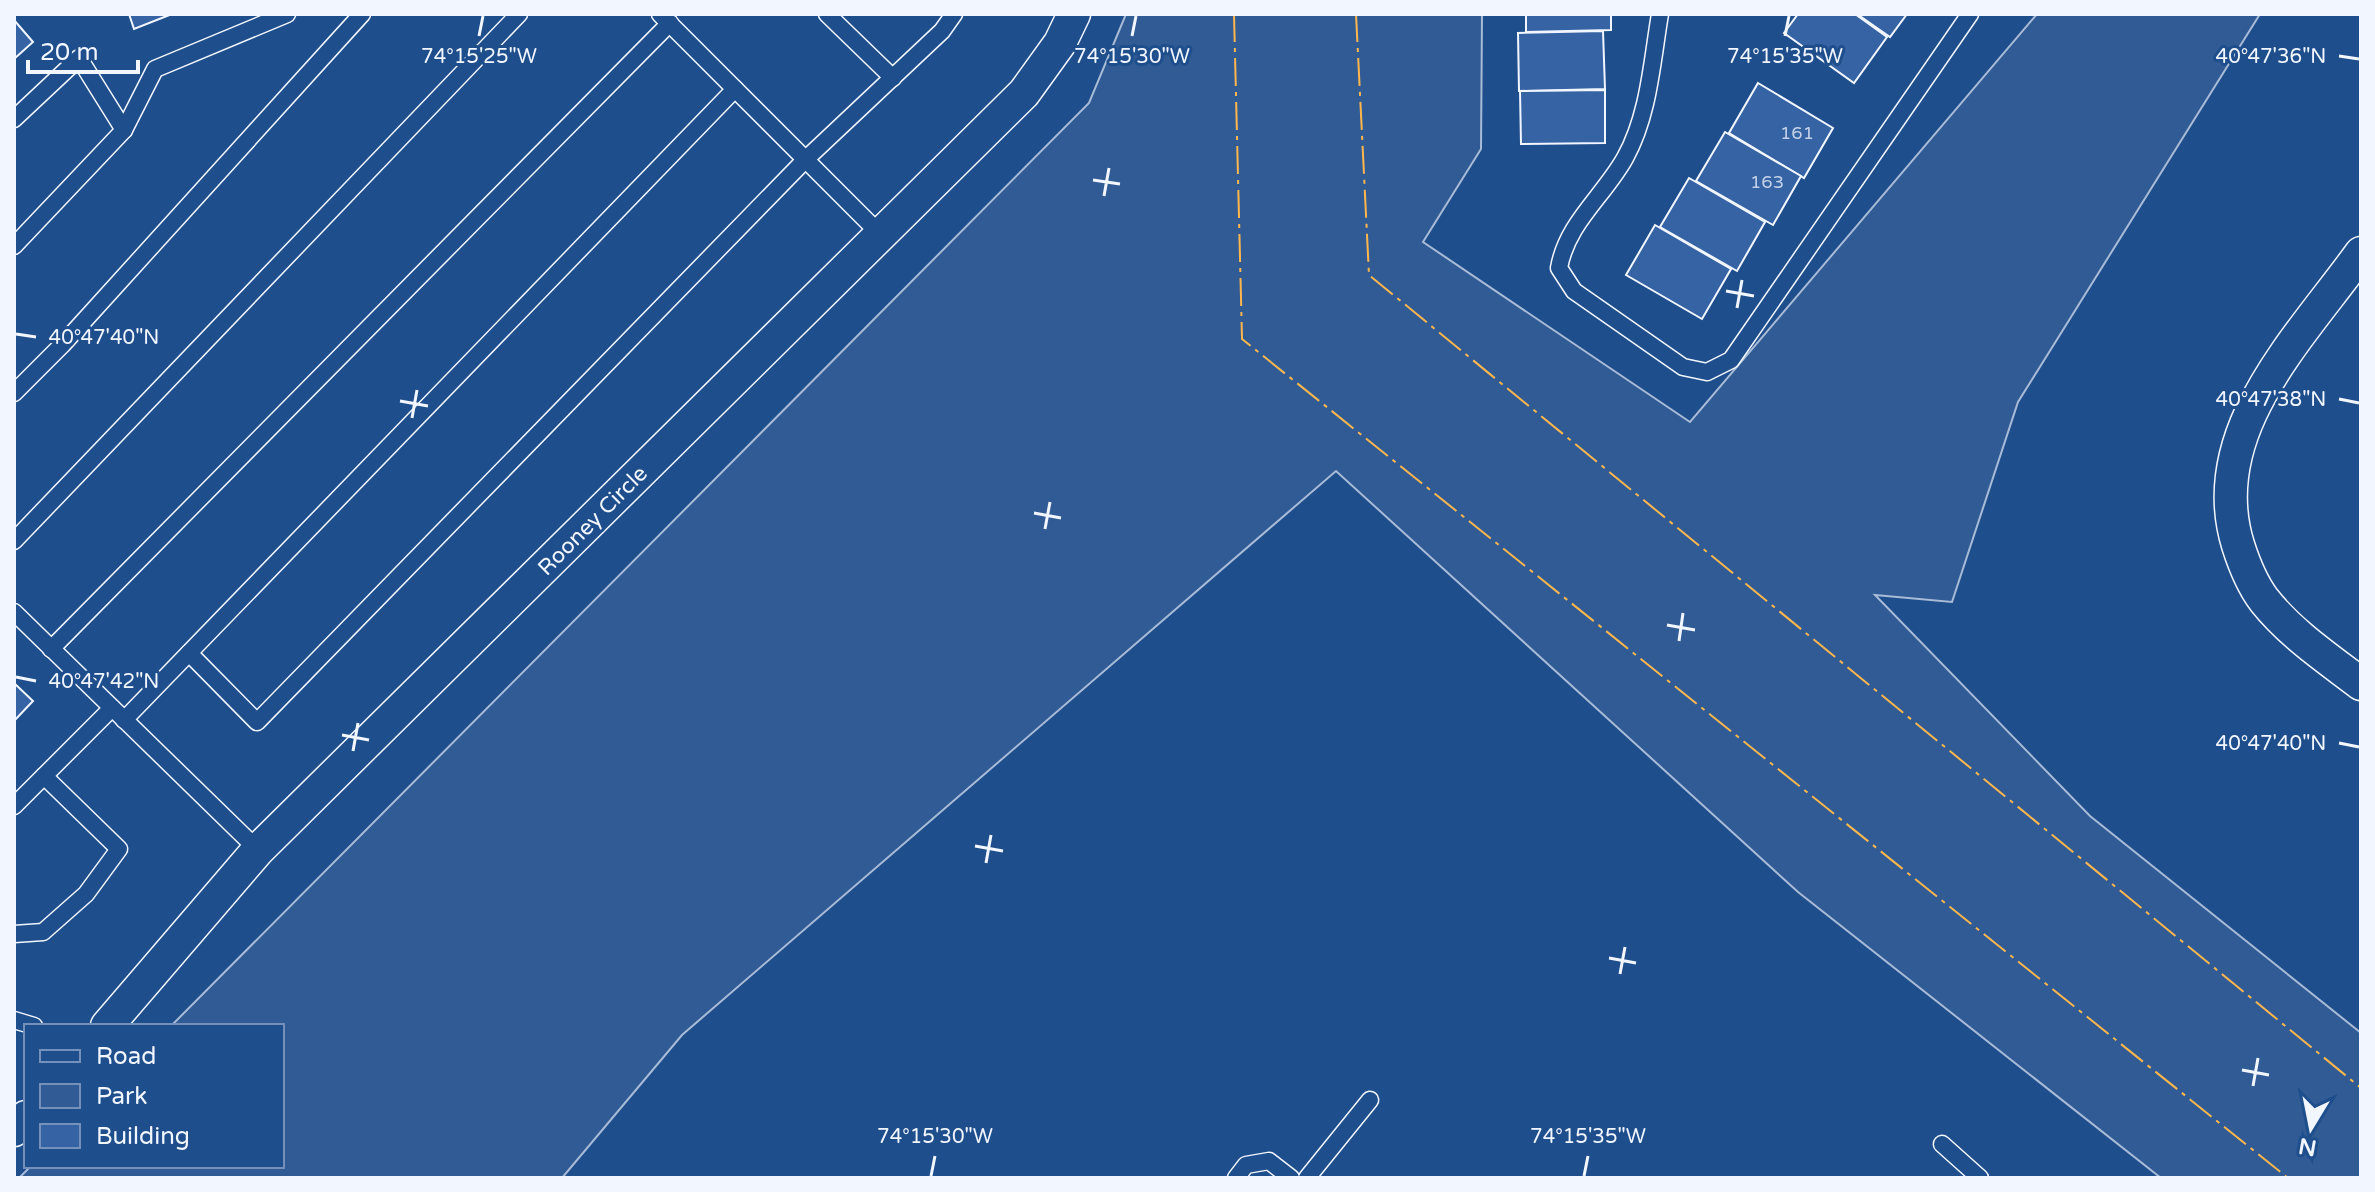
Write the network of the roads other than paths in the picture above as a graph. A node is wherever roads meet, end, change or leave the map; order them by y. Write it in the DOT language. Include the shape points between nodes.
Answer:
graph roads {
  1 [pos="287,14"];
  2 [pos="362,14"];
  3 [pos="519,14"];
  4 [pos="827,14"];
  5 [pos="954,14"];
  6 [pos="1074,14"];
  7 [pos="1660,14"];
  8 [pos="1970,14"];
  9 [pos="665,19"];
  10 [pos="893,78"];
  11 [pos="735,89"];
  12 [pos="14,119"];
  13 [pos="124,130"];
  14 [pos="806,159"];
  15 [pos="881,235"];
  16 [pos="14,246"];
  17 [pos="2361,253"];
  18 [pos="14,393"];
  19 [pos="14,541"];
  20 [pos="14,612"];
  21 [pos="51,649"];
  22 [pos="189,653"];
  23 [pos="2361,684"];
  24 [pos="118,714"];
  25 [pos="44,776"];
  26 [pos="14,806"];
  27 [pos="258,850"];
  28 [pos="14,934"];
  29 [pos="109,1024"];
  30 [pos="1370,1100"];
  31 [pos="1942,1144"];
  32 [pos="1236,1178"];
  33 [pos="1291,1178"];
  34 [pos="1307,1178"];
  35 [pos="1980,1178"];
  1 -- 13 [label="lane" via="155,69"];
  2 -- 18 [label="lane"];
  3 -- 19 [label="lane"];
  4 -- 10 [label="lane"];
  5 -- 10 [label="lane"];
  6 -- 15 [label="street, Rooney Circle" via="1024,93"];
  7 -- 8 [label="lane" via="1639,130 1624,160 1563,244 1559,268 1574,291 1683,367 1707,372 1731,360"];
  9 -- 11 [label="lane"];
  9 -- 21 [label="lane"];
  10 -- 14 [label="lane"];
  11 -- 14 [label="lane"];
  11 -- 22 [label="lane"];
  12 -- 13 [label="lane" via="79,58"];
  13 -- 16 [label="lane"];
  14 -- 15 [label="lane"];
  14 -- 22 [label="lane" via="257,722"];
  15 -- 27 [label="street, Rooney Circle"];
  17 -- 23 [label="street" via="2246,418 2234,453 2230,503 2244,564 2262,597 2300,637"];
  20 -- 21 [label="lane"];
  21 -- 24 [label="lane"];
  22 -- 24 [label="lane"];
  24 -- 25 [label="lane"];
  24 -- 27 [label="lane"];
  25 -- 26 [label="lane"];
  25 -- 28 [label="lane" via="119,849 86,894 43,932"];
  27 -- 29 [label="street, Rooney Circle"];
  30 -- 34 [label="lane"];
  31 -- 35 [label="lane"];
  32 -- 33 [label="lane" via="1246,1165 1269,1161"];
}
